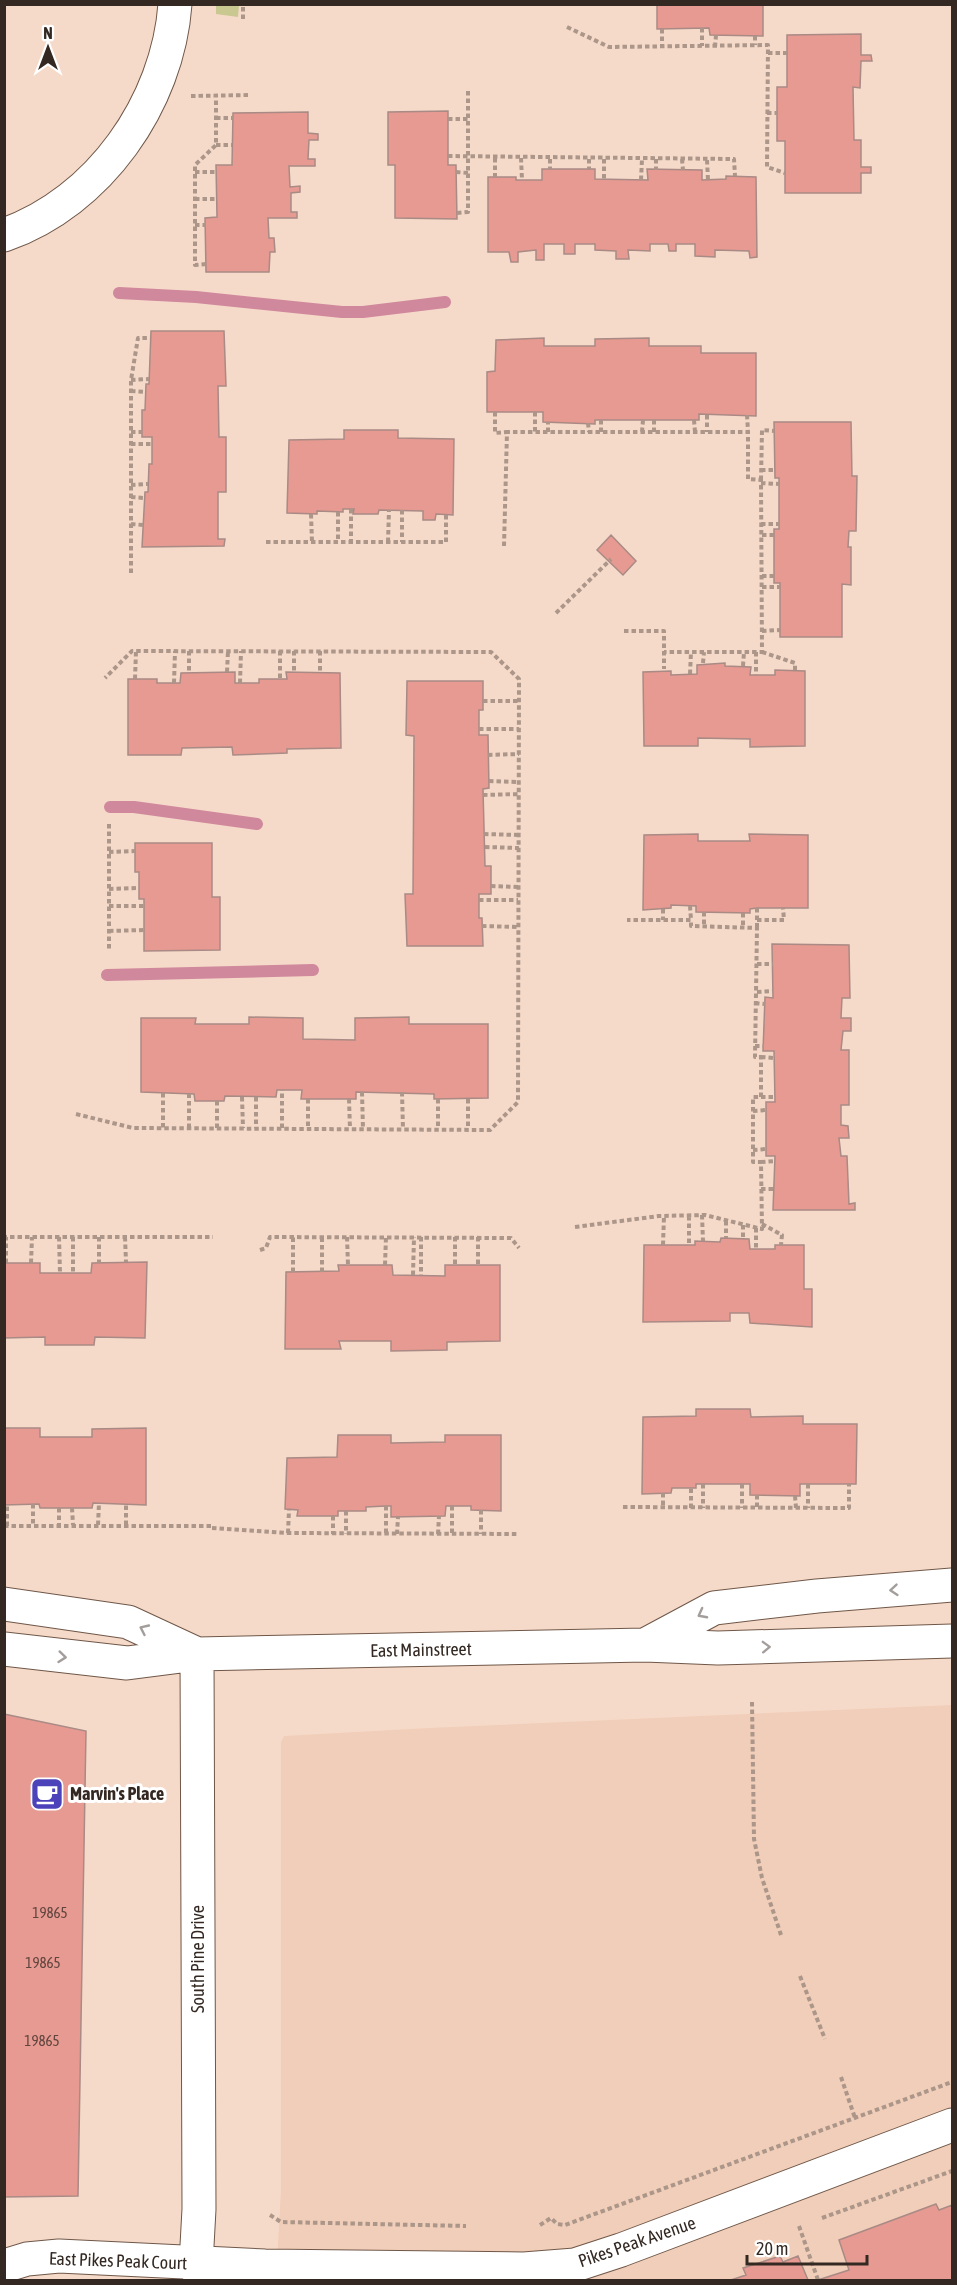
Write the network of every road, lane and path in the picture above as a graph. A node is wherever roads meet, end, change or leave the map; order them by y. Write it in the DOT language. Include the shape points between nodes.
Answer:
graph roads {
  1 [pos="175,4"];
  2 [pos="243,4"];
  3 [pos="243,19"];
  4 [pos="567,27"];
  5 [pos="702,28"];
  6 [pos="662,29"];
  7 [pos="716,35"];
  8 [pos="755,36"];
  9 [pos="755,45"];
  10 [pos="662,46"];
  11 [pos="702,46"];
  12 [pos="715,47"];
  13 [pos="768,53"];
  14 [pos="787,53"];
  15 [pos="468,90"];
  16 [pos="216,95"];
  17 [pos="251,95"];
  18 [pos="188,97"];
  19 [pos="767,113"];
  20 [pos="777,113"];
  21 [pos="216,118"];
  22 [pos="232,118"];
  23 [pos="448,119"];
  24 [pos="468,119"];
  25 [pos="216,145"];
  26 [pos="232,145"];
  27 [pos="468,155"];
  28 [pos="448,156"];
  29 [pos="495,158"];
  30 [pos="521,158"];
  31 [pos="550,159"];
  32 [pos="589,159"];
  33 [pos="604,159"];
  34 [pos="642,159"];
  35 [pos="656,159"];
  36 [pos="682,159"];
  37 [pos="707,160"];
  38 [pos="550,169"];
  39 [pos="589,169"];
  40 [pos="656,170"];
  41 [pos="683,170"];
  42 [pos="195,172"];
  43 [pos="216,172"];
  44 [pos="456,172"];
  45 [pos="468,172"];
  46 [pos="785,172"];
  47 [pos="735,176"];
  48 [pos="495,177"];
  49 [pos="604,179"];
  50 [pos="522,180"];
  51 [pos="641,180"];
  52 [pos="708,180"];
  53 [pos="217,198"];
  54 [pos="195,199"];
  55 [pos="457,213"];
  56 [pos="195,225"];
  57 [pos="206,225"];
  58 [pos="4,235"];
  59 [pos="206,264"];
  60 [pos="150,338"];
  61 [pos="149,379"];
  62 [pos="131,380"];
  63 [pos="131,391"];
  64 [pos="146,392"];
  65 [pos="495,412"];
  66 [pos="535,412"];
  67 [pos="707,415"];
  68 [pos="747,415"];
  69 [pos="601,420"];
  70 [pos="643,420"];
  71 [pos="654,420"];
  72 [pos="694,420"];
  73 [pos="548,422"];
  74 [pos="588,423"];
  75 [pos="774,431"];
  76 [pos="131,432"];
  77 [pos="142,432"];
  78 [pos="507,432"];
  79 [pos="535,432"];
  80 [pos="548,432"];
  81 [pos="589,432"];
  82 [pos="601,432"];
  83 [pos="642,432"];
  84 [pos="654,432"];
  85 [pos="695,432"];
  86 [pos="707,432"];
  87 [pos="748,432"];
  88 [pos="131,444"];
  89 [pos="152,444"];
  90 [pos="761,470"];
  91 [pos="775,470"];
  92 [pos="761,481"];
  93 [pos="148,484"];
  94 [pos="779,484"];
  95 [pos="131,485"];
  96 [pos="131,497"];
  97 [pos="144,498"];
  98 [pos="351,509"];
  99 [pos="389,510"];
  100 [pos="402,510"];
  101 [pos="338,512"];
  102 [pos="311,513"];
  103 [pos="446,514"];
  104 [pos="131,524"];
  105 [pos="761,524"];
  106 [pos="779,524"];
  107 [pos="143,525"];
  108 [pos="774,535"];
  109 [pos="762,536"];
  110 [pos="266,542"];
  111 [pos="312,542"];
  112 [pos="338,542"];
  113 [pos="351,542"];
  114 [pos="388,542"];
  115 [pos="402,542"];
  116 [pos="504,546"];
  117 [pos="611,560"];
  118 [pos="131,573"];
  119 [pos="762,576"];
  120 [pos="774,576"];
  121 [pos="762,587"];
  122 [pos="780,587"];
  123 [pos="556,613"];
  124 [pos="780,630"];
  125 [pos="624,631"];
  126 [pos="762,631"];
  127 [pos="136,651"];
  128 [pos="175,651"];
  129 [pos="189,651"];
  130 [pos="228,651"];
  131 [pos="241,651"];
  132 [pos="280,651"];
  133 [pos="294,651"];
  134 [pos="320,651"];
  135 [pos="664,652"];
  136 [pos="691,652"];
  137 [pos="704,652"];
  138 [pos="744,652"];
  139 [pos="756,652"];
  140 [pos="762,652"];
  141 [pos="704,663"];
  142 [pos="743,666"];
  143 [pos="664,669"];
  144 [pos="795,670"];
  145 [pos="227,672"];
  146 [pos="294,672"];
  147 [pos="189,673"];
  148 [pos="320,673"];
  149 [pos="690,674"];
  150 [pos="756,675"];
  151 [pos="105,678"];
  152 [pos="135,679"];
  153 [pos="280,679"];
  154 [pos="174,683"];
  155 [pos="240,683"];
  156 [pos="483,701"];
  157 [pos="519,701"];
  158 [pos="479,729"];
  159 [pos="519,729"];
  160 [pos="519,754"];
  161 [pos="488,755"];
  162 [pos="489,781"];
  163 [pos="519,782"];
  164 [pos="519,794"];
  165 [pos="483,795"];
  166 [pos="109,824"];
  167 [pos="484,834"];
  168 [pos="519,835"];
  169 [pos="485,847"];
  170 [pos="519,848"];
  171 [pos="135,851"];
  172 [pos="109,852"];
  173 [pos="491,886"];
  174 [pos="518,887"];
  175 [pos="139,888"];
  176 [pos="109,889"];
  177 [pos="479,900"];
  178 [pos="518,900"];
  179 [pos="109,906"];
  180 [pos="144,906"];
  181 [pos="690,906"];
  182 [pos="757,908"];
  183 [pos="783,908"];
  184 [pos="663,909"];
  185 [pos="704,912"];
  186 [pos="743,913"];
  187 [pos="627,920"];
  188 [pos="663,920"];
  189 [pos="691,920"];
  190 [pos="757,920"];
  191 [pos="482,926"];
  192 [pos="518,927"];
  193 [pos="704,927"];
  194 [pos="743,928"];
  195 [pos="757,928"];
  196 [pos="144,930"];
  197 [pos="109,931"];
  198 [pos="109,951"];
  199 [pos="757,964"];
  200 [pos="773,964"];
  201 [pos="773,991"];
  202 [pos="757,992"];
  203 [pos="755,1003"];
  204 [pos="765,1004"];
  205 [pos="754,1046"];
  206 [pos="764,1046"];
  207 [pos="761,1057"];
  208 [pos="774,1058"];
  209 [pos="282,1090"];
  210 [pos="362,1092"];
  211 [pos="402,1092"];
  212 [pos="164,1093"];
  213 [pos="189,1094"];
  214 [pos="242,1097"];
  215 [pos="256,1097"];
  216 [pos="761,1097"];
  217 [pos="775,1097"];
  218 [pos="308,1099"];
  219 [pos="349,1099"];
  220 [pos="438,1099"];
  221 [pos="468,1099"];
  222 [pos="217,1101"];
  223 [pos="766,1110"];
  224 [pos="753,1111"];
  225 [pos="76,1114"];
  226 [pos="164,1128"];
  227 [pos="189,1128"];
  228 [pos="217,1128"];
  229 [pos="243,1128"];
  230 [pos="256,1128"];
  231 [pos="282,1128"];
  232 [pos="308,1128"];
  233 [pos="350,1129"];
  234 [pos="363,1129"];
  235 [pos="403,1129"];
  236 [pos="438,1129"];
  237 [pos="468,1129"];
  238 [pos="766,1149"];
  239 [pos="753,1150"];
  240 [pos="775,1161"];
  241 [pos="761,1162"];
  242 [pos="761,1190"];
  243 [pos="774,1190"];
  244 [pos="702,1215"];
  245 [pos="664,1216"];
  246 [pos="689,1216"];
  247 [pos="726,1221"];
  248 [pos="762,1224"];
  249 [pos="743,1225"];
  250 [pos="574,1227"];
  251 [pos="756,1228"];
  252 [pos="32,1237"];
  253 [pos="59,1237"];
  254 [pos="73,1237"];
  255 [pos="99,1237"];
  256 [pos="125,1237"];
  257 [pos="213,1237"];
  258 [pos="293,1237"];
  259 [pos="322,1237"];
  260 [pos="347,1237"];
  261 [pos="386,1237"];
  262 [pos="414,1237"];
  263 [pos="421,1237"];
  264 [pos="455,1237"];
  265 [pos="478,1237"];
  266 [pos="726,1238"];
  267 [pos="743,1239"];
  268 [pos="703,1241"];
  269 [pos="663,1245"];
  270 [pos="689,1245"];
  271 [pos="781,1245"];
  272 [pos="519,1248"];
  273 [pos="756,1249"];
  274 [pos="260,1250"];
  275 [pos="126,1262"];
  276 [pos="6,1263"];
  277 [pos="31,1263"];
  278 [pos="99,1263"];
  279 [pos="348,1265"];
  280 [pos="385,1265"];
  281 [pos="455,1265"];
  282 [pos="478,1265"];
  283 [pos="293,1272"];
  284 [pos="322,1272"];
  285 [pos="60,1273"];
  286 [pos="73,1273"];
  287 [pos="413,1275"];
  288 [pos="421,1275"];
  289 [pos="703,1484"];
  290 [pos="742,1484"];
  291 [pos="808,1484"];
  292 [pos="849,1484"];
  293 [pos="691,1488"];
  294 [pos="663,1493"];
  295 [pos="757,1495"];
  296 [pos="795,1496"];
  297 [pos="99,1503"];
  298 [pos="33,1504"];
  299 [pos="126,1504"];
  300 [pos="7,1505"];
  301 [pos="386,1506"];
  302 [pos="452,1506"];
  303 [pos="623,1507"];
  304 [pos="663,1507"];
  305 [pos="59,1508"];
  306 [pos="72,1508"];
  307 [pos="691,1508"];
  308 [pos="704,1508"];
  309 [pos="742,1508"];
  310 [pos="757,1508"];
  311 [pos="796,1508"];
  312 [pos="808,1508"];
  313 [pos="289,1510"];
  314 [pos="481,1510"];
  315 [pos="345,1511"];
  316 [pos="333,1516"];
  317 [pos="439,1516"];
  318 [pos="398,1517"];
  319 [pos="73,1525"];
  320 [pos="98,1525"];
  321 [pos="126,1525"];
  322 [pos="6,1526"];
  323 [pos="33,1526"];
  324 [pos="59,1526"];
  325 [pos="288,1533"];
  326 [pos="333,1534"];
  327 [pos="345,1534"];
  328 [pos="386,1534"];
  329 [pos="397,1534"];
  330 [pos="438,1534"];
  331 [pos="452,1534"];
  332 [pos="481,1534"];
  333 [pos="519,1534"];
  334 [pos="952,1586"];
  335 [pos="4,1604"];
  336 [pos="952,1641"];
  337 [pos="645,1645"];
  338 [pos="4,1649"];
  339 [pos="197,1654"];
  340 [pos="752,1702"];
  341 [pos="781,1935"];
  342 [pos="800,1976"];
  343 [pos="825,2038"];
  344 [pos="841,2077"];
  345 [pos="952,2082"];
  346 [pos="855,2118"];
  347 [pos="952,2125"];
  348 [pos="270,2215"];
  349 [pos="540,2225"];
  350 [pos="466,2226"];
  351 [pos="799,2226"];
  352 [pos="4,2266"];
  353 [pos="195,2275"];
  354 [pos="819,2280"];
  1 -- 58 [label="main road" via="173,28 153,96 115,153 92,179 55,210"];
  2 -- 3 [label="path"];
  4 -- 10 [label="path" via="609,47"];
  5 -- 11 [label="path"];
  6 -- 10 [label="path"];
  7 -- 12 [label="path"];
  8 -- 9 [label="path"];
  9 -- 12 [label="path"];
  9 -- 13 [label="path" via="768,45"];
  10 -- 11 [label="path"];
  11 -- 12 [label="path"];
  13 -- 14 [label="path"];
  13 -- 19 [label="path"];
  15 -- 24 [label="path"];
  16 -- 17 [label="path"];
  16 -- 18 [label="path"];
  16 -- 21 [label="path"];
  19 -- 20 [label="path"];
  19 -- 46 [label="path" via="767,167"];
  21 -- 22 [label="path"];
  21 -- 25 [label="path"];
  23 -- 24 [label="path"];
  24 -- 27 [label="path"];
  25 -- 26 [label="path"];
  25 -- 42 [label="path" via="195,165"];
  27 -- 28 [label="path"];
  27 -- 29 [label="path"];
  27 -- 45 [label="path"];
  29 -- 30 [label="path"];
  29 -- 48 [label="path"];
  30 -- 31 [label="path"];
  30 -- 50 [label="path"];
  31 -- 32 [label="path"];
  31 -- 38 [label="path"];
  32 -- 33 [label="path"];
  32 -- 39 [label="path"];
  33 -- 34 [label="path"];
  33 -- 49 [label="path"];
  34 -- 35 [label="path"];
  34 -- 51 [label="path"];
  35 -- 36 [label="path"];
  35 -- 40 [label="path"];
  36 -- 37 [label="path"];
  36 -- 41 [label="path"];
  37 -- 47 [label="path" via="734,159"];
  37 -- 52 [label="path"];
  42 -- 43 [label="path"];
  42 -- 54 [label="path"];
  44 -- 45 [label="path"];
  45 -- 55 [label="path" via="468,212"];
  53 -- 54 [label="path"];
  54 -- 56 [label="path"];
  56 -- 57 [label="path"];
  56 -- 59 [label="path" via="195,265"];
  60 -- 62 [label="path" via="138,338"];
  61 -- 62 [label="path"];
  62 -- 63 [label="path"];
  63 -- 64 [label="path"];
  63 -- 76 [label="path"];
  65 -- 78 [label="path" via="495,433"];
  66 -- 79 [label="path"];
  67 -- 86 [label="path"];
  68 -- 87 [label="path"];
  69 -- 82 [label="path"];
  70 -- 83 [label="path"];
  71 -- 84 [label="path"];
  72 -- 85 [label="path"];
  73 -- 80 [label="path"];
  74 -- 81 [label="path"];
  75 -- 90 [label="path" via="762,430"];
  76 -- 77 [label="path"];
  76 -- 88 [label="path"];
  78 -- 79 [label="path"];
  78 -- 116 [label="path"];
  79 -- 80 [label="path"];
  80 -- 81 [label="path"];
  81 -- 82 [label="path"];
  82 -- 83 [label="path"];
  83 -- 84 [label="path"];
  84 -- 85 [label="path"];
  85 -- 86 [label="path"];
  86 -- 87 [label="path"];
  87 -- 92 [label="path" via="748,479"];
  88 -- 89 [label="path"];
  88 -- 95 [label="path"];
  90 -- 91 [label="path"];
  90 -- 92 [label="path"];
  92 -- 94 [label="path"];
  92 -- 105 [label="path"];
  93 -- 95 [label="path"];
  95 -- 96 [label="path"];
  96 -- 97 [label="path"];
  96 -- 104 [label="path"];
  98 -- 113 [label="path"];
  99 -- 114 [label="path"];
  100 -- 115 [label="path"];
  101 -- 112 [label="path"];
  102 -- 111 [label="path"];
  103 -- 115 [label="path" via="446,542"];
  104 -- 107 [label="path"];
  104 -- 118 [label="path"];
  105 -- 106 [label="path"];
  105 -- 109 [label="path"];
  108 -- 109 [label="path"];
  109 -- 119 [label="path"];
  110 -- 111 [label="path"];
  111 -- 112 [label="path"];
  112 -- 113 [label="path"];
  113 -- 114 [label="path"];
  114 -- 115 [label="path"];
  117 -- 123 [label="path"];
  119 -- 120 [label="path"];
  119 -- 121 [label="path"];
  121 -- 122 [label="path"];
  121 -- 126 [label="path"];
  124 -- 126 [label="path"];
  125 -- 135 [label="path" via="664,631"];
  126 -- 140 [label="path"];
  127 -- 128 [label="path"];
  127 -- 151 [label="path"];
  127 -- 152 [label="path"];
  128 -- 129 [label="path"];
  128 -- 154 [label="path"];
  129 -- 130 [label="path"];
  129 -- 147 [label="path"];
  130 -- 131 [label="path"];
  130 -- 145 [label="path"];
  131 -- 132 [label="path"];
  131 -- 155 [label="path"];
  132 -- 133 [label="path"];
  132 -- 153 [label="path"];
  133 -- 134 [label="path"];
  133 -- 146 [label="path"];
  134 -- 148 [label="path"];
  134 -- 157 [label="path" via="491,652 519,679"];
  135 -- 136 [label="path"];
  135 -- 143 [label="path"];
  136 -- 137 [label="path"];
  136 -- 149 [label="path"];
  137 -- 138 [label="path"];
  137 -- 141 [label="path"];
  138 -- 139 [label="path"];
  138 -- 142 [label="path"];
  139 -- 140 [label="path"];
  139 -- 150 [label="path"];
  140 -- 144 [label="path" via="795,663"];
  156 -- 157 [label="path"];
  157 -- 159 [label="path"];
  158 -- 159 [label="path"];
  159 -- 160 [label="path"];
  160 -- 161 [label="path"];
  160 -- 163 [label="path"];
  162 -- 163 [label="path"];
  163 -- 164 [label="path"];
  164 -- 165 [label="path"];
  164 -- 168 [label="path"];
  166 -- 172 [label="path"];
  167 -- 168 [label="path"];
  168 -- 170 [label="path"];
  169 -- 170 [label="path"];
  170 -- 174 [label="path"];
  171 -- 172 [label="path"];
  172 -- 176 [label="path"];
  173 -- 174 [label="path"];
  174 -- 178 [label="path"];
  175 -- 176 [label="path"];
  176 -- 179 [label="path"];
  177 -- 178 [label="path"];
  178 -- 192 [label="path"];
  179 -- 180 [label="path"];
  179 -- 197 [label="path"];
  181 -- 189 [label="path"];
  182 -- 190 [label="path"];
  183 -- 190 [label="path" via="784,920"];
  184 -- 188 [label="path"];
  185 -- 193 [label="path"];
  186 -- 194 [label="path"];
  187 -- 188 [label="path"];
  188 -- 189 [label="path"];
  189 -- 193 [label="path" via="691,926"];
  190 -- 195 [label="path"];
  191 -- 192 [label="path"];
  192 -- 237 [label="path" via="518,1102 490,1130"];
  193 -- 194 [label="path"];
  194 -- 195 [label="path"];
  195 -- 199 [label="path"];
  196 -- 197 [label="path"];
  197 -- 198 [label="path"];
  199 -- 200 [label="path"];
  199 -- 202 [label="path"];
  201 -- 202 [label="path"];
  202 -- 203 [label="path"];
  203 -- 204 [label="path"];
  203 -- 205 [label="path"];
  205 -- 206 [label="path"];
  205 -- 207 [label="path" via="754,1057"];
  207 -- 208 [label="path"];
  207 -- 216 [label="path"];
  209 -- 231 [label="path"];
  210 -- 234 [label="path"];
  211 -- 235 [label="path"];
  212 -- 226 [label="path"];
  213 -- 227 [label="path"];
  214 -- 229 [label="path"];
  215 -- 230 [label="path"];
  216 -- 217 [label="path"];
  216 -- 224 [label="path" via="753,1097"];
  218 -- 232 [label="path"];
  219 -- 233 [label="path"];
  220 -- 236 [label="path"];
  221 -- 237 [label="path"];
  222 -- 228 [label="path"];
  223 -- 224 [label="path"];
  224 -- 239 [label="path"];
  225 -- 226 [label="path" via="133,1128"];
  226 -- 227 [label="path"];
  227 -- 228 [label="path"];
  228 -- 229 [label="path"];
  229 -- 230 [label="path"];
  230 -- 231 [label="path"];
  231 -- 232 [label="path"];
  232 -- 233 [label="path"];
  233 -- 234 [label="path"];
  234 -- 235 [label="path"];
  235 -- 236 [label="path"];
  236 -- 237 [label="path"];
  238 -- 239 [label="path"];
  239 -- 241 [label="path" via="753,1162"];
  240 -- 241 [label="path"];
  241 -- 242 [label="path"];
  242 -- 243 [label="path"];
  242 -- 248 [label="path"];
  244 -- 246 [label="path"];
  244 -- 247 [label="path"];
  244 -- 268 [label="path"];
  245 -- 246 [label="path"];
  245 -- 250 [label="path"];
  245 -- 269 [label="path"];
  246 -- 270 [label="path"];
  247 -- 249 [label="path"];
  247 -- 266 [label="path"];
  248 -- 251 [label="path" via="762,1229"];
  248 -- 271 [label="path" via="782,1235"];
  249 -- 251 [label="path"];
  249 -- 267 [label="path"];
  251 -- 273 [label="path"];
  252 -- 253 [label="path"];
  252 -- 276 [label="path" via="6,1237"];
  252 -- 277 [label="path"];
  253 -- 254 [label="path"];
  253 -- 285 [label="path"];
  254 -- 255 [label="path"];
  254 -- 286 [label="path"];
  255 -- 256 [label="path"];
  255 -- 278 [label="path"];
  256 -- 257 [label="path"];
  256 -- 275 [label="path"];
  258 -- 259 [label="path"];
  258 -- 274 [label="path" via="270,1237 266,1248"];
  258 -- 283 [label="path"];
  259 -- 260 [label="path"];
  259 -- 284 [label="path"];
  260 -- 261 [label="path"];
  260 -- 279 [label="path"];
  261 -- 262 [label="path"];
  261 -- 280 [label="path"];
  262 -- 263 [label="path"];
  262 -- 287 [label="path"];
  263 -- 264 [label="path"];
  263 -- 288 [label="path"];
  264 -- 265 [label="path"];
  264 -- 281 [label="path"];
  265 -- 272 [label="path" via="511,1238"];
  265 -- 282 [label="path"];
  289 -- 308 [label="path"];
  290 -- 309 [label="path"];
  291 -- 312 [label="path"];
  292 -- 312 [label="path" via="849,1508"];
  293 -- 307 [label="path"];
  294 -- 304 [label="path"];
  295 -- 310 [label="path"];
  296 -- 311 [label="path"];
  297 -- 320 [label="path"];
  298 -- 323 [label="path"];
  299 -- 321 [label="path"];
  300 -- 322 [label="path"];
  301 -- 328 [label="path"];
  302 -- 331 [label="path"];
  303 -- 304 [label="path"];
  304 -- 307 [label="path"];
  305 -- 324 [label="path"];
  306 -- 319 [label="path"];
  307 -- 308 [label="path"];
  308 -- 309 [label="path"];
  309 -- 310 [label="path"];
  310 -- 311 [label="path"];
  311 -- 312 [label="path"];
  313 -- 325 [label="path"];
  314 -- 332 [label="path"];
  315 -- 327 [label="path"];
  316 -- 326 [label="path"];
  317 -- 330 [label="path"];
  318 -- 329 [label="path"];
  319 -- 320 [label="path"];
  319 -- 324 [label="path"];
  320 -- 321 [label="path"];
  321 -- 325 [label="path"];
  322 -- 323 [label="path"];
  323 -- 324 [label="path"];
  325 -- 326 [label="path"];
  326 -- 327 [label="path"];
  327 -- 328 [label="path"];
  328 -- 329 [label="path"];
  329 -- 330 [label="path"];
  330 -- 331 [label="path"];
  331 -- 332 [label="path"];
  332 -- 333 [label="path"];
  334 -- 337 [label="main road, East Mainstreet, one-way" via="714,1608"];
  339 -- 335 [label="main road, East Mainstreet, one-way" via="128,1622"];
  337 -- 336 [label="main road, East Mainstreet, one-way" via="718,1648"];
  337 -- 339 [label="main road, East Mainstreet"];
  338 -- 339 [label="main road, East Mainstreet, one-way" via="127,1663"];
  339 -- 353 [label="main road, South Pine Drive" via="199,2209"];
  340 -- 341 [label="path" via="754,1839"];
  342 -- 343 [label="path"];
  344 -- 346 [label="path"];
  345 -- 346 [label="path"];
  346 -- 349 [label="path" via="565,2225 551,2218"];
  347 -- 353 [label="main road, Pikes Peak Avenue" via="575,2265"];
  348 -- 350 [label="path" via="280,2222"];
  351 -- 354 [label="path"];
  352 -- 353 [label="main road, East Pikes Peak Court" via="59,2256"];
}
